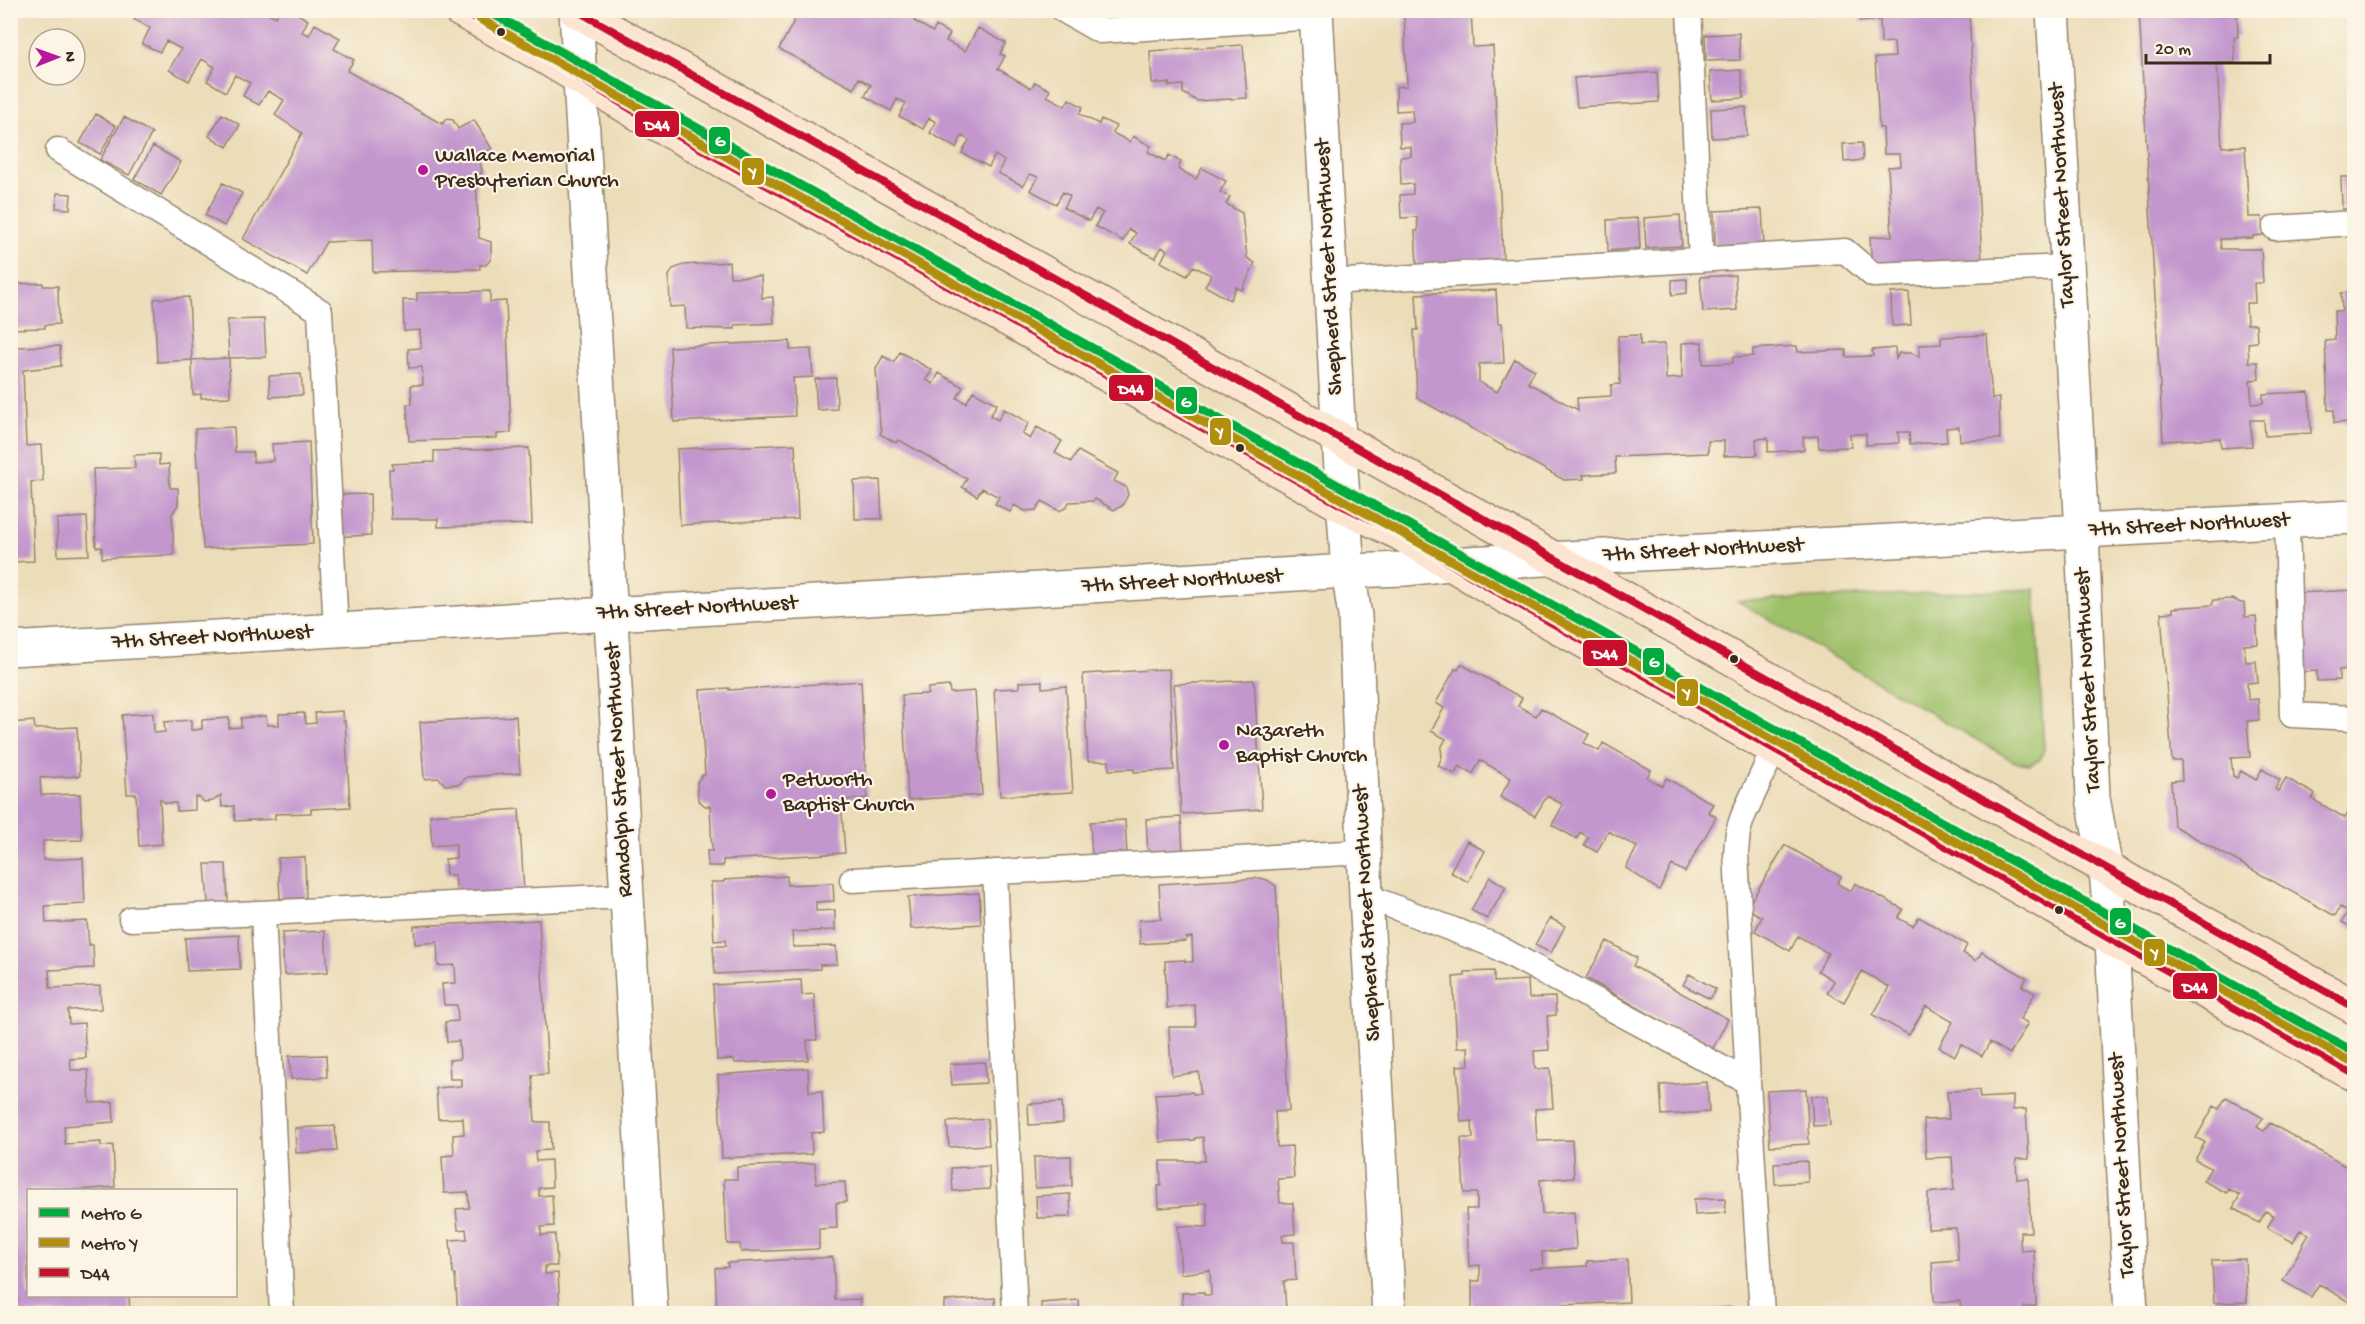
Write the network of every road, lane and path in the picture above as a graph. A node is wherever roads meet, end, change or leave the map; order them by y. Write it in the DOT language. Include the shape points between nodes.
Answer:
graph roads {
  1 [pos="460,10"];
  2 [pos="1064,10"];
  3 [pos="1689,10"];
  4 [pos="2053,10"];
  5 [pos="576,11"];
  6 [pos="1316,14"];
  7 [pos="579,78"];
  8 [pos="58,150"];
  9 [pos="2355,223"];
  10 [pos="2275,228"];
  11 [pos="1701,260"];
  12 [pos="2067,267"];
  13 [pos="1330,282"];
  14 [pos="1339,439"];
  15 [pos="1343,506"];
  16 [pos="2355,517"];
  17 [pos="2287,521"];
  18 [pos="2082,532"];
  19 [pos="1553,559"];
  20 [pos="1448,564"];
  21 [pos="1348,571"];
  22 [pos="611,615"];
  23 [pos="336,631"];
  24 [pos="10,649"];
  25 [pos="2355,718"];
  26 [pos="1774,749"];
  27 [pos="1364,852"];
  28 [pos="2106,870"];
  29 [pos="995,872"];
  30 [pos="852,880"];
  31 [pos="627,896"];
  32 [pos="1366,896"];
  33 [pos="263,913"];
  34 [pos="131,920"];
  35 [pos="2112,940"];
  36 [pos="2355,1007"];
  37 [pos="2355,1074"];
  38 [pos="1748,1082"];
  39 [pos="282,1314"];
  40 [pos="651,1314"];
  41 [pos="1015,1314"];
  42 [pos="1389,1314"];
  43 [pos="1762,1314"];
  44 [pos="2131,1314"];
  1 -- 7 [label="main road"];
  2 -- 6 [label="lane" via="1100,31"];
  3 -- 11 [label="lane"];
  4 -- 12 [label="street, Taylor Street Northwest"];
  5 -- 7 [label="street, Randolph Street Northwest"];
  5 -- 14 [label="main road"];
  6 -- 13 [label="street, Shepherd Street Northwest"];
  7 -- 15 [label="main road"];
  7 -- 22 [label="street, Randolph Street Northwest"];
  8 -- 23 [label="lane" via="320,311"];
  9 -- 10 [label="lane"];
  11 -- 12 [label="lane" via="1845,251 1873,276"];
  11 -- 13 [label="lane"];
  12 -- 18 [label="street, Taylor Street Northwest"];
  13 -- 14 [label="street, Shepherd Street Northwest"];
  14 -- 15 [label="street, Shepherd Street Northwest"];
  14 -- 19 [label="main road"];
  15 -- 20 [label="main road" via="1401,534"];
  15 -- 21 [label="street, Shepherd Street Northwest"];
  16 -- 17 [label="street, 7th Street Northwest"];
  17 -- 18 [label="street, 7th Street Northwest"];
  17 -- 25 [label="lane" via="2292,715"];
  18 -- 19 [label="street, 7th Street Northwest"];
  18 -- 28 [label="street, Taylor Street Northwest" via="2093,798"];
  19 -- 20 [label="street, 7th Street Northwest"];
  19 -- 28 [label="main road"];
  20 -- 21 [label="street, 7th Street Northwest"];
  20 -- 26 [label="main road"];
  21 -- 22 [label="street, 7th Street Northwest"];
  21 -- 27 [label="street, Shepherd Street Northwest" via="1355,616"];
  22 -- 23 [label="street, 7th Street Northwest"];
  22 -- 31 [label="street, Randolph Street Northwest"];
  23 -- 24 [label="street, 7th Street Northwest"];
  26 -- 35 [label="main road"];
  26 -- 38 [label="lane" via="1743,816 1737,842"];
  27 -- 29 [label="lane"];
  27 -- 32 [label="street, Shepherd Street Northwest"];
  28 -- 35 [label="street, Taylor Street Northwest"];
  28 -- 36 [label="main road"];
  29 -- 30 [label="lane"];
  29 -- 41 [label="lane"];
  31 -- 33 [label="lane"];
  31 -- 40 [label="street, Randolph Street Northwest"];
  32 -- 38 [label="lane" via="1493,945"];
  32 -- 42 [label="street, Shepherd Street Northwest"];
  33 -- 34 [label="lane"];
  33 -- 39 [label="lane"];
  35 -- 37 [label="main road"];
  35 -- 44 [label="street, Taylor Street Northwest"];
  38 -- 43 [label="lane"];
}
